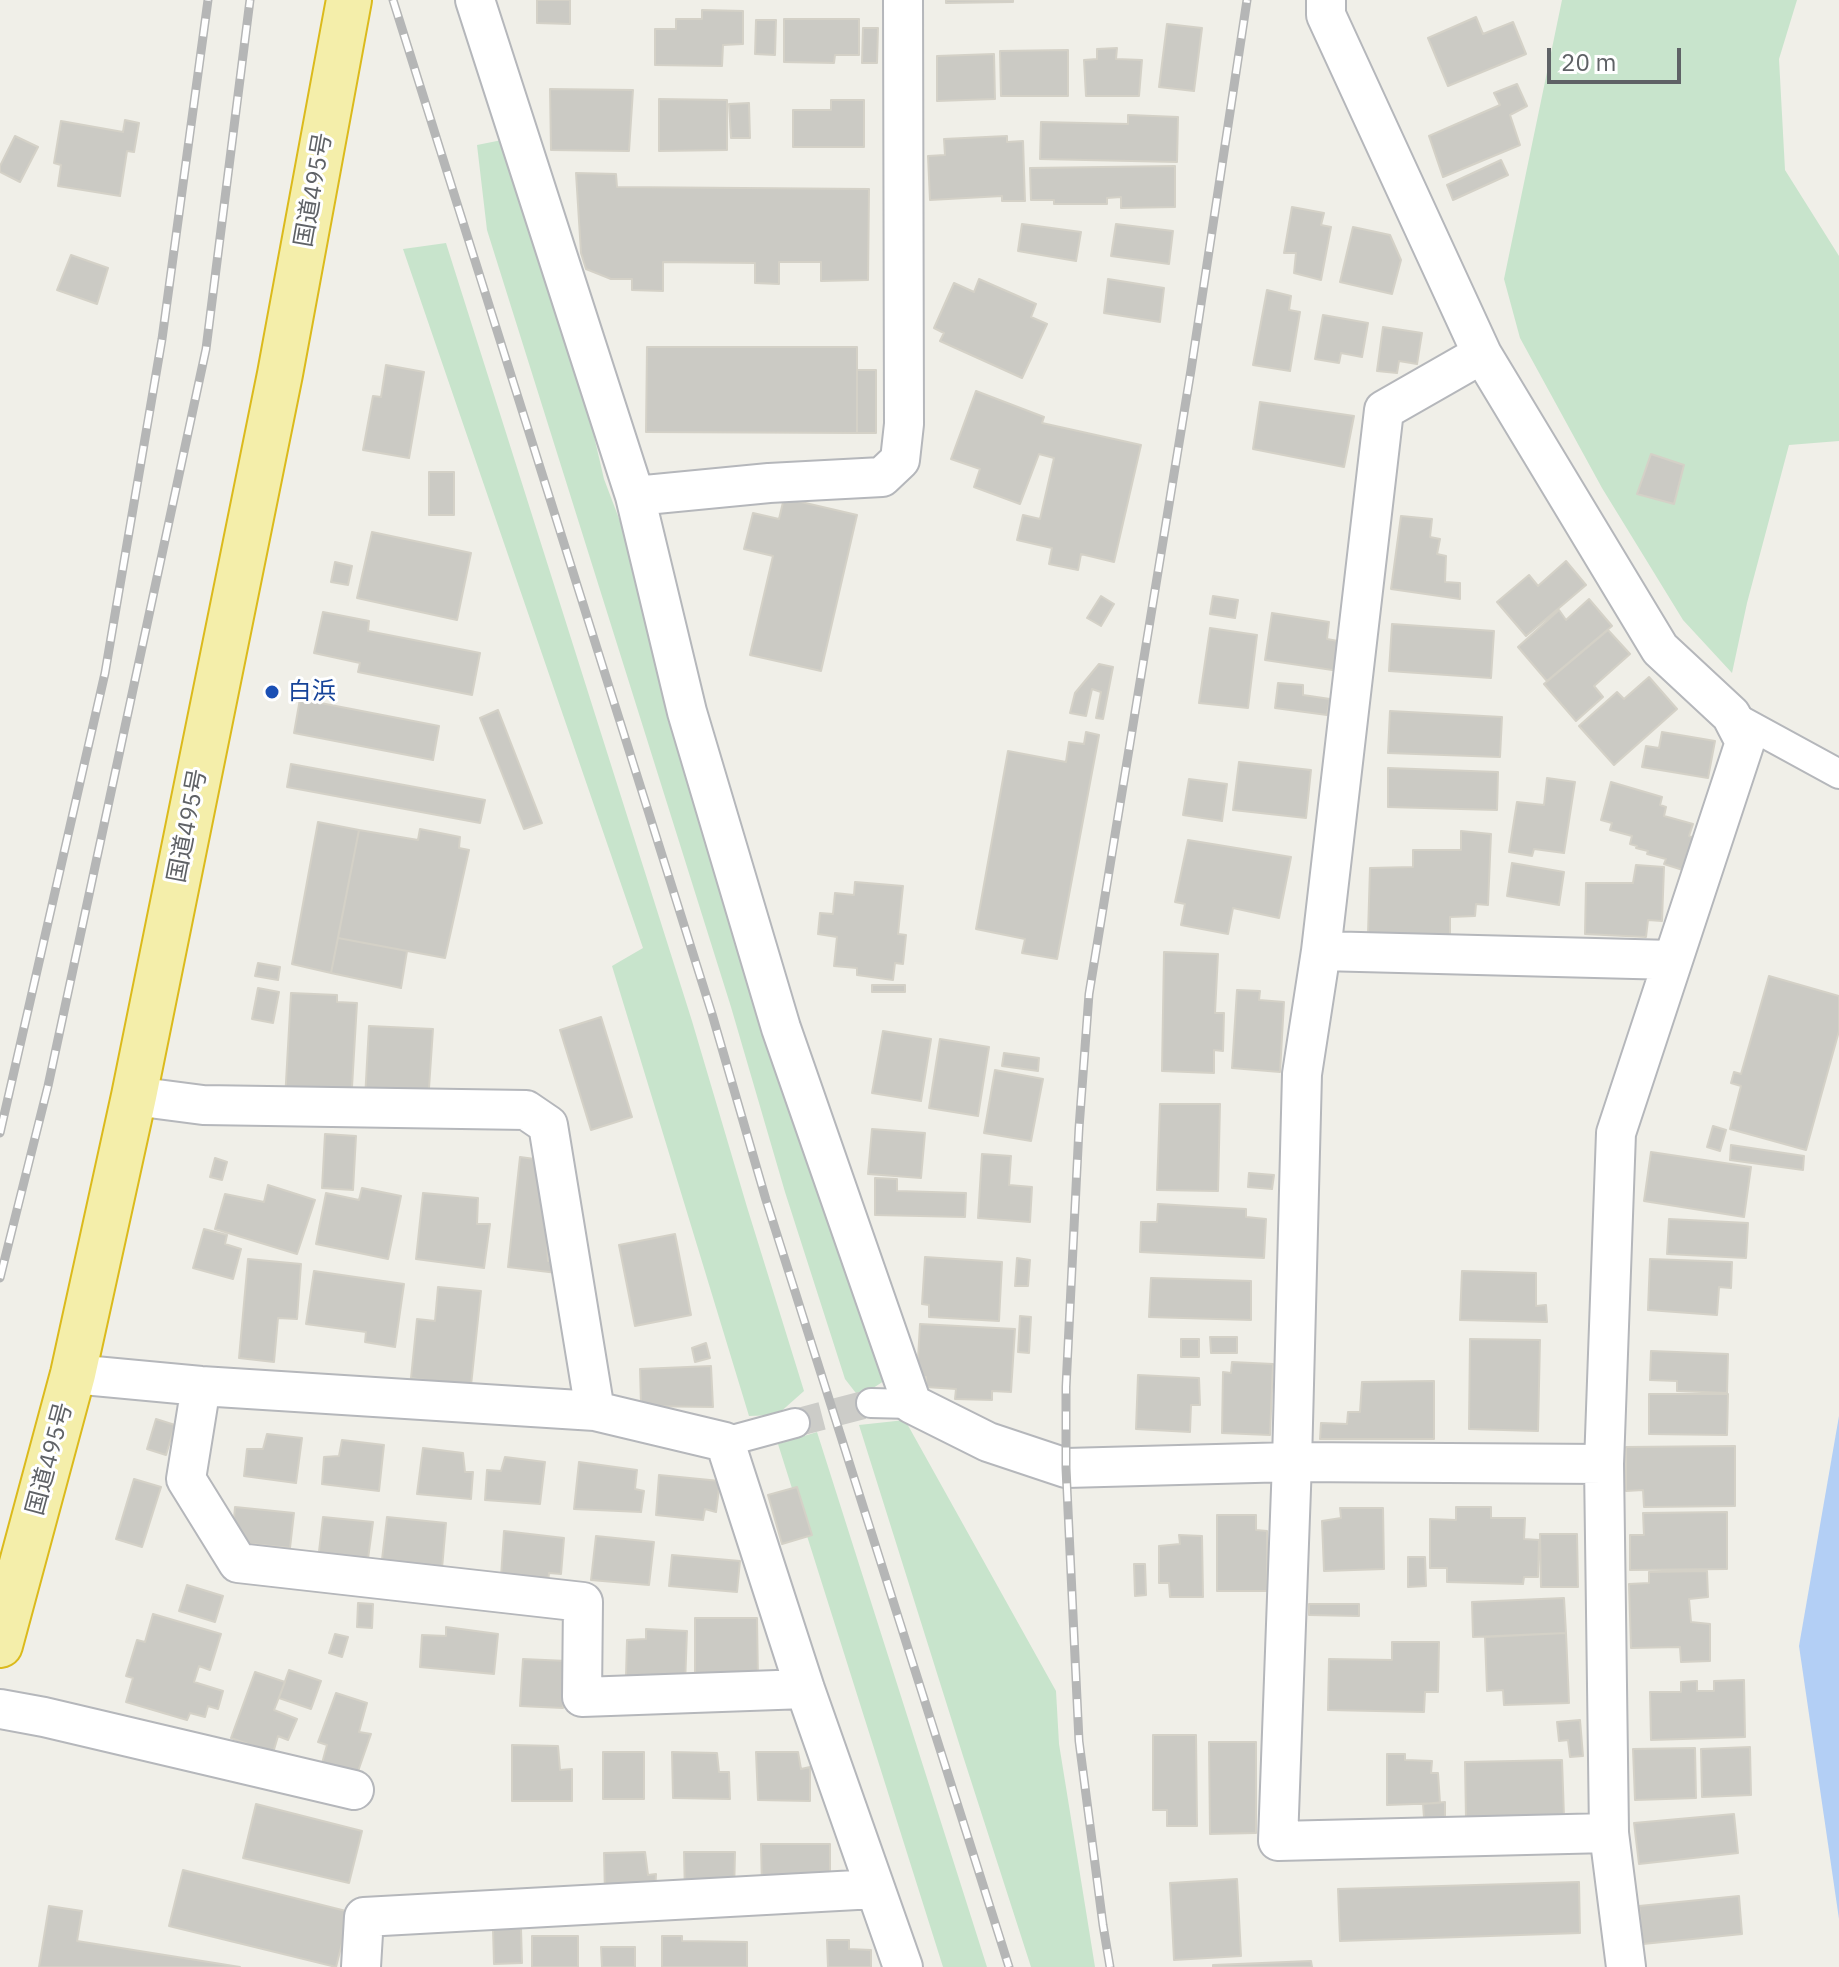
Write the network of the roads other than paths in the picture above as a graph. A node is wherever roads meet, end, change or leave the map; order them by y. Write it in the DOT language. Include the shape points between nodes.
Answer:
graph roads {
  1 [pos="349,0"];
  2 [pos="475,0"];
  3 [pos="903,0"];
  4 [pos="1326,0"];
  5 [pos="1482,354"];
  6 [pos="635,496"];
  7 [pos="1731,715"];
  8 [pos="1839,774"];
  9 [pos="1321,951"];
  10 [pos="1673,960"];
  11 [pos="134,1096"];
  12 [pos="73,1374"];
  13 [pos="201,1386"];
  14 [pos="871,1403"];
  15 [pos="912,1404"];
  16 [pos="595,1411"];
  17 [pos="795,1423"];
  18 [pos="725,1442"];
  19 [pos="1292,1462"];
  20 [pos="1604,1464"];
  21 [pos="0,1645"];
  22 [pos="805,1689"];
  23 [pos="0,1709"];
  24 [pos="354,1790"];
  25 [pos="1609,1833"];
  26 [pos="875,1889"];
  27 [pos="361,1967"];
  28 [pos="903,1967"];
  29 [pos="1626,1967"];
  1 -- 11 [label="highway, 国道495号" via="277,389"];
  2 -- 6 [label="street"];
  3 -- 6 [label="street" via="900,460 882,477"];
  4 -- 5 [label="street" via="1326,15"];
  5 -- 7 [label="street" via="1660,649"];
  5 -- 9 [label="street" via="1384,410"];
  6 -- 15 [label="street" via="687,712 781,1028"];
  7 -- 8 [label="street"];
  7 -- 10 [label="street" via="1745,742"];
  9 -- 10 [label="street"];
  9 -- 19 [label="street" via="1302,1074"];
  10 -- 20 [label="street" via="1616,1133"];
  11 -- 12 [label="highway, 国道495号"];
  11 -- 16 [label="street" via="203,1105 526,1110 548,1125"];
  12 -- 13 [label="street"];
  12 -- 21 [label="highway, 国道495号"];
  13 -- 16 [label="street"];
  13 -- 22 [label="street" via="186,1479 238,1563 583,1602 582,1697"];
  14 -- 15 [label="street"];
  15 -- 19 [label="street" via="988,1442 1066,1468"];
  16 -- 18 [label="street"];
  17 -- 18 [label="street"];
  18 -- 22 [label="street"];
  19 -- 20 [label="street"];
  19 -- 25 [label="street" via="1278,1841"];
  20 -- 25 [label="street"];
  22 -- 26 [label="street"];
  23 -- 24 [label="street"];
  25 -- 29 [label="street"];
  26 -- 27 [label="street" via="364,1917"];
  26 -- 28 [label="street"];
}
